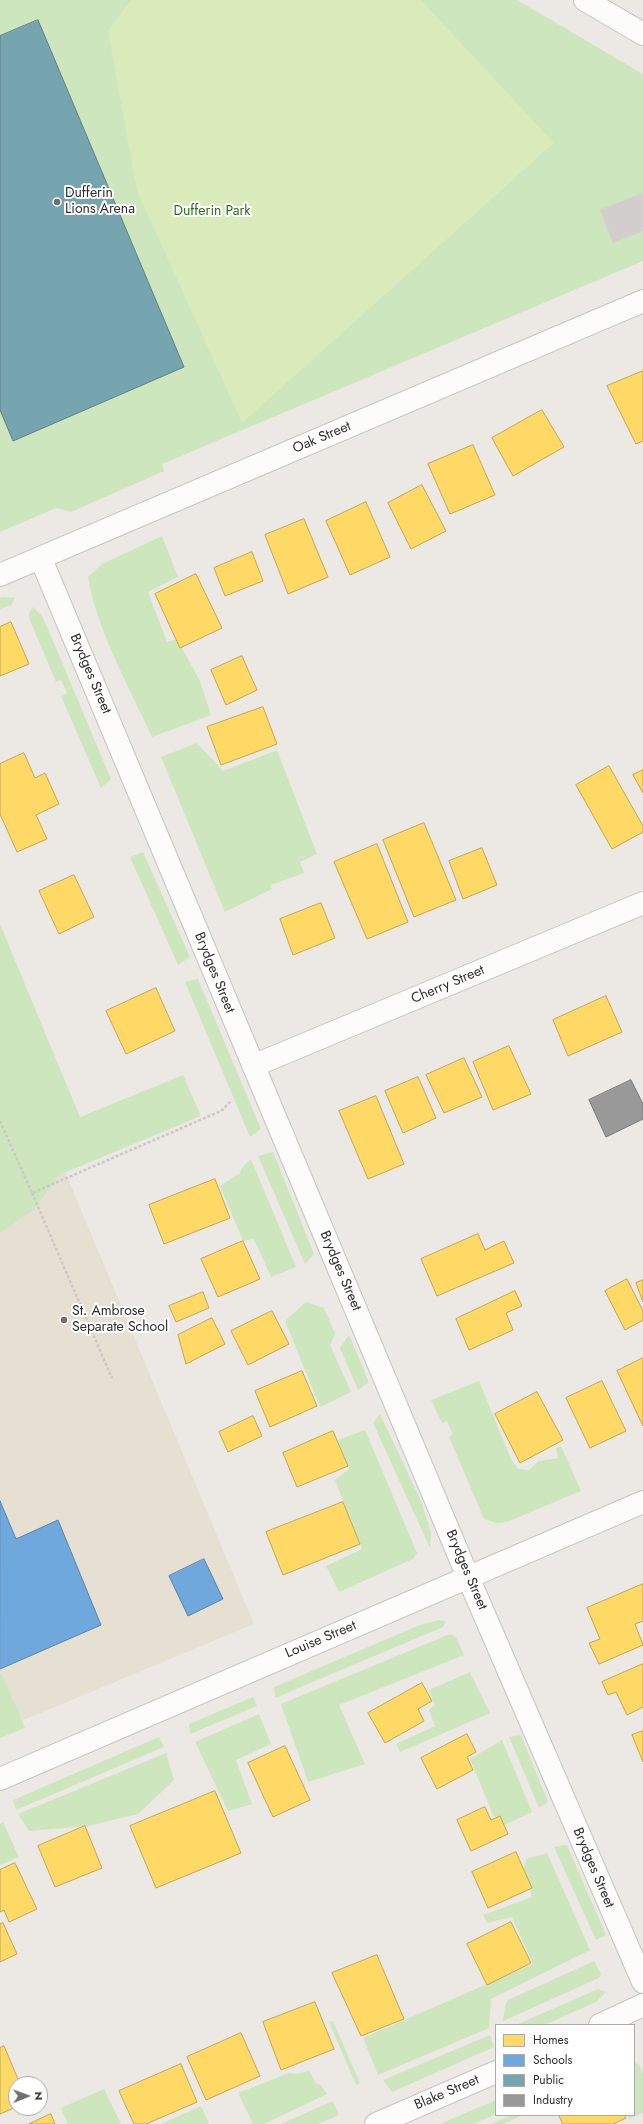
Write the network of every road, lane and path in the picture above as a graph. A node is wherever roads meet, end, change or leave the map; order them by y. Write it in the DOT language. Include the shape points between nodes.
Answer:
graph roads {
  1 [pos="585,0"];
  2 [pos="643,34"];
  3 [pos="643,301"];
  4 [pos="41,558"];
  5 [pos="0,575"];
  6 [pos="643,903"];
  7 [pos="253,1066"];
  8 [pos="232,1100"];
  9 [pos="0,1121"];
  10 [pos="32,1193"];
  11 [pos="112,1378"];
  12 [pos="643,1502"];
  13 [pos="468,1577"];
  14 [pos="0,1779"];
  15 [pos="643,1982"];
  16 [pos="643,2005"];
  17 [pos="602,2024"];
  18 [pos="495,2072"];
  19 [pos="376,2124"];
  1 -- 2 [label="street"];
  3 -- 4 [label="street, Oak Street"];
  4 -- 5 [label="street, Oak Street"];
  4 -- 7 [label="street, Brydges Street"];
  6 -- 7 [label="street, Cherry Street"];
  7 -- 13 [label="street, Brydges Street"];
  8 -- 10 [label="path" via="220,1111"];
  9 -- 10 [label="path"];
  10 -- 11 [label="path"];
  12 -- 13 [label="street, Louise Street"];
  13 -- 14 [label="street, Louise Street"];
  13 -- 15 [label="street, Brydges Street"];
  16 -- 17 [label="street"];
  18 -- 19 [label="street, Blake Street"];
}
